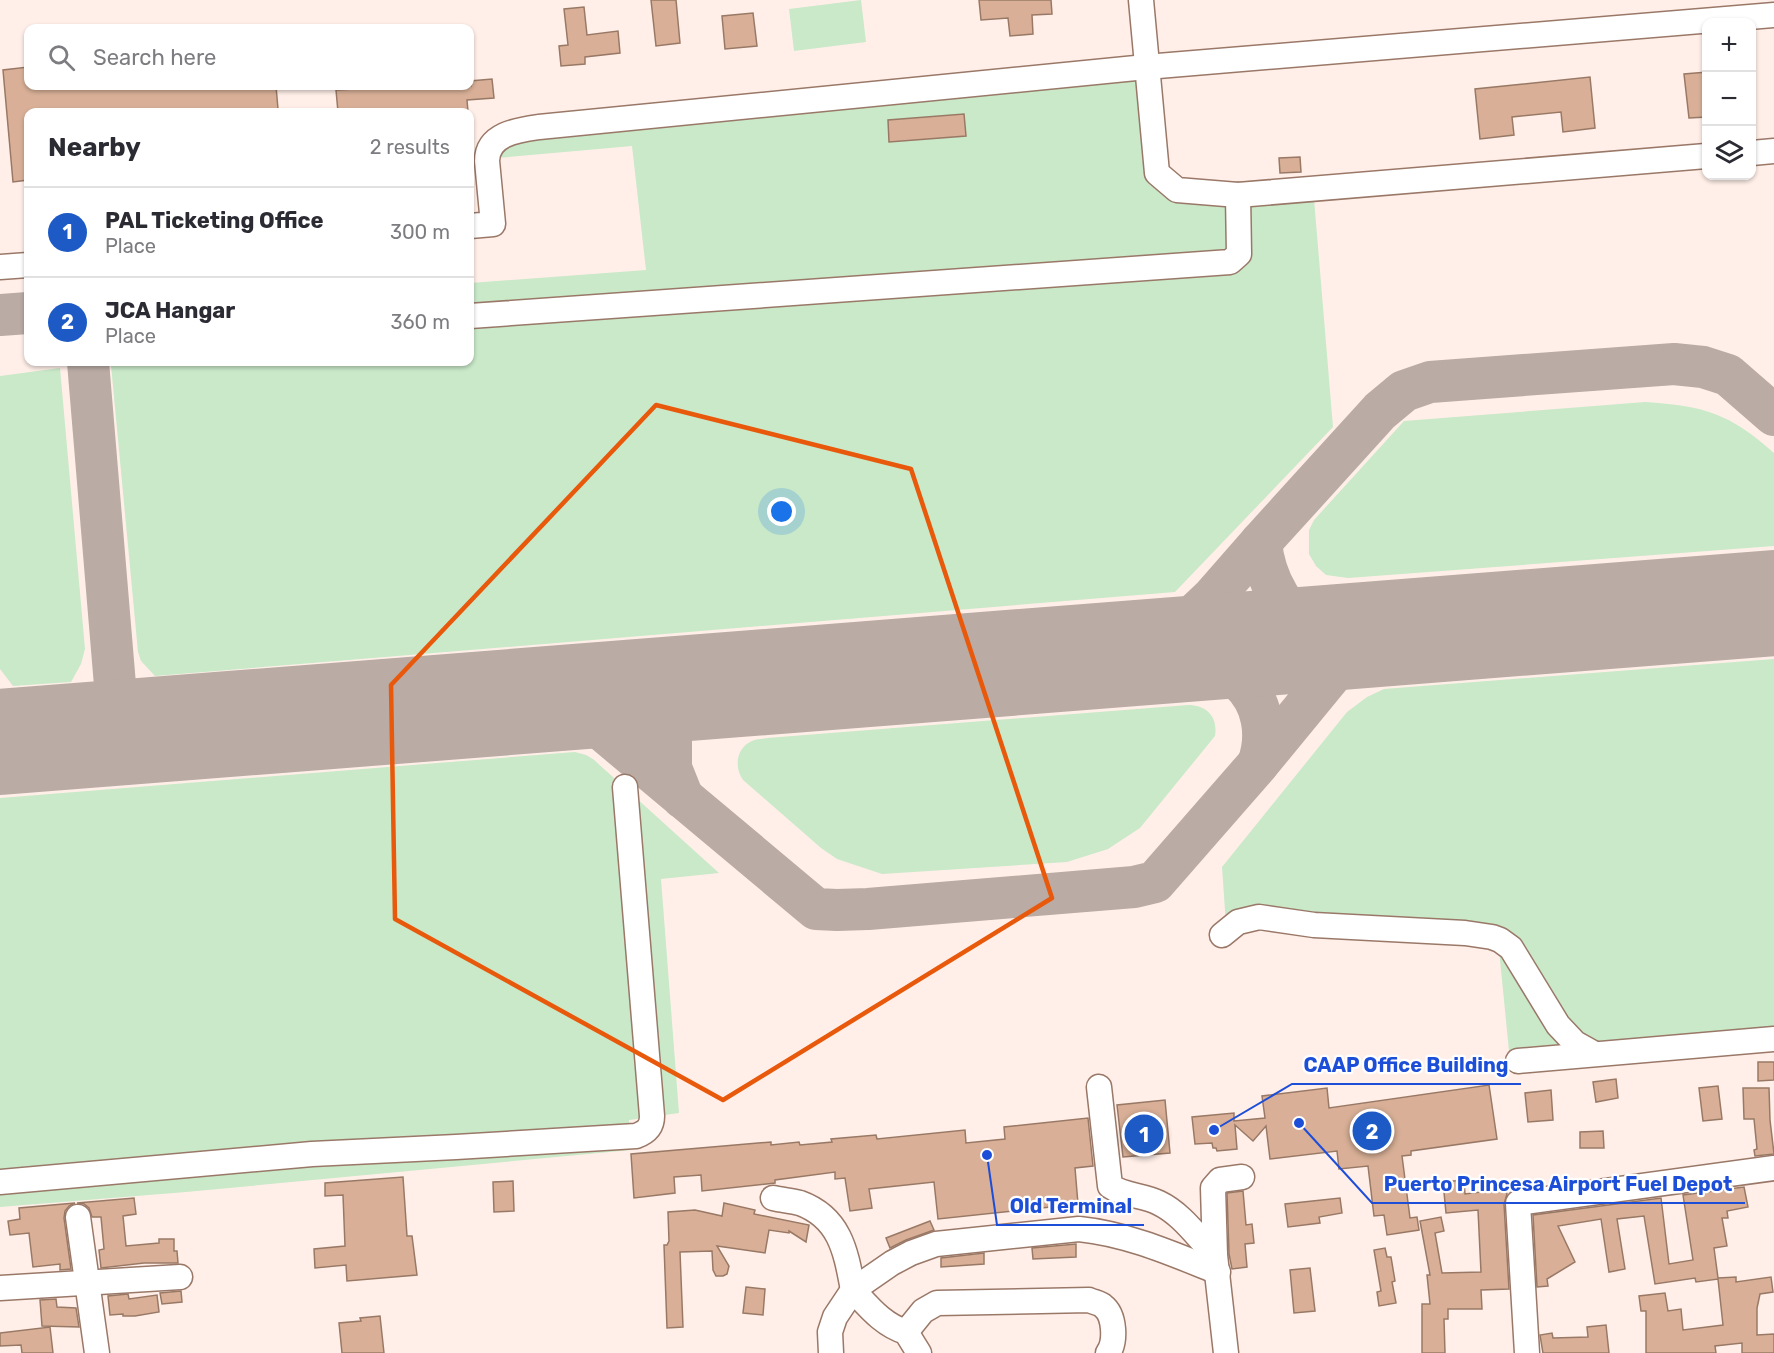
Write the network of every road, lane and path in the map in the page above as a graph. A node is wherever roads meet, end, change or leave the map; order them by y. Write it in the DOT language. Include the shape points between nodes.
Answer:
graph roads {
  1 [pos="1141,0"];
  2 [pos="1774,15"];
  3 [pos="1146,67"];
  4 [pos="1774,151"];
  5 [pos="1756,153"];
  6 [pos="1702,156"];
  7 [pos="1238,195"];
  8 [pos="474,226"];
  9 [pos="24,265"];
  10 [pos="0,267"];
  11 [pos="474,316"];
  12 [pos="625,787"];
  13 [pos="1222,935"];
  14 [pos="1774,1039"];
  15 [pos="1593,1053"];
  16 [pos="1518,1061"];
  17 [pos="1099,1087"];
  18 [pos="1774,1168"];
  19 [pos="1242,1177"];
  20 [pos="0,1182"];
  21 [pos="773,1198"];
  22 [pos="78,1217"];
  23 [pos="1217,1264"];
  24 [pos="180,1277"];
  25 [pos="89,1284"];
  26 [pos="0,1288"];
  27 [pos="853,1290"];
  28 [pos="906,1332"];
  29 [pos="97,1353"];
  30 [pos="831,1353"];
  31 [pos="919,1353"];
  32 [pos="1108,1353"];
  33 [pos="1227,1353"];
  34 [pos="1527,1353"];
  1 -- 3 [label="street"];
  2 -- 3 [label="street"];
  3 -- 7 [label="street" via="1157,173 1177,190"];
  3 -- 8 [label="street" via="520,130 505,134 490,146 487,153 493,224"];
  4 -- 5 [label="street"];
  6 -- 7 [label="street"];
  7 -- 11 [label="street" via="1239,254 1230,262"];
  9 -- 10 [label="street"];
  12 -- 20 [label="street" via="652,1116 652,1123 643,1133 312,1154"];
  13 -- 15 [label="street" via="1238,922 1259,917 1314,925 1492,937 1511,948 1558,1025"];
  14 -- 15 [label="street"];
  15 -- 16 [label="street"];
  17 -- 23 [label="street" via="1110,1186 1159,1202 1185,1223"];
  18 -- 34 [label="street" via="1518,1203"];
  19 -- 23 [label="street" via="1220,1180 1213,1188"];
  21 -- 27 [label="street" via="801,1203 833,1227 842,1240"];
  22 -- 25 [label="street"];
  23 -- 27 [label="street" via="1120,1236 1079,1229 936,1244 892,1263"];
  23 -- 33 [label="street"];
  24 -- 25 [label="street"];
  25 -- 26 [label="street"];
  25 -- 29 [label="street"];
  27 -- 28 [label="street" via="878,1317"];
  27 -- 30 [label="street" via="835,1317 830,1332"];
  28 -- 31 [label="street"];
  28 -- 32 [label="street" via="923,1311 937,1303 1089,1300 1103,1305 1108,1313 1113,1345"];
}
